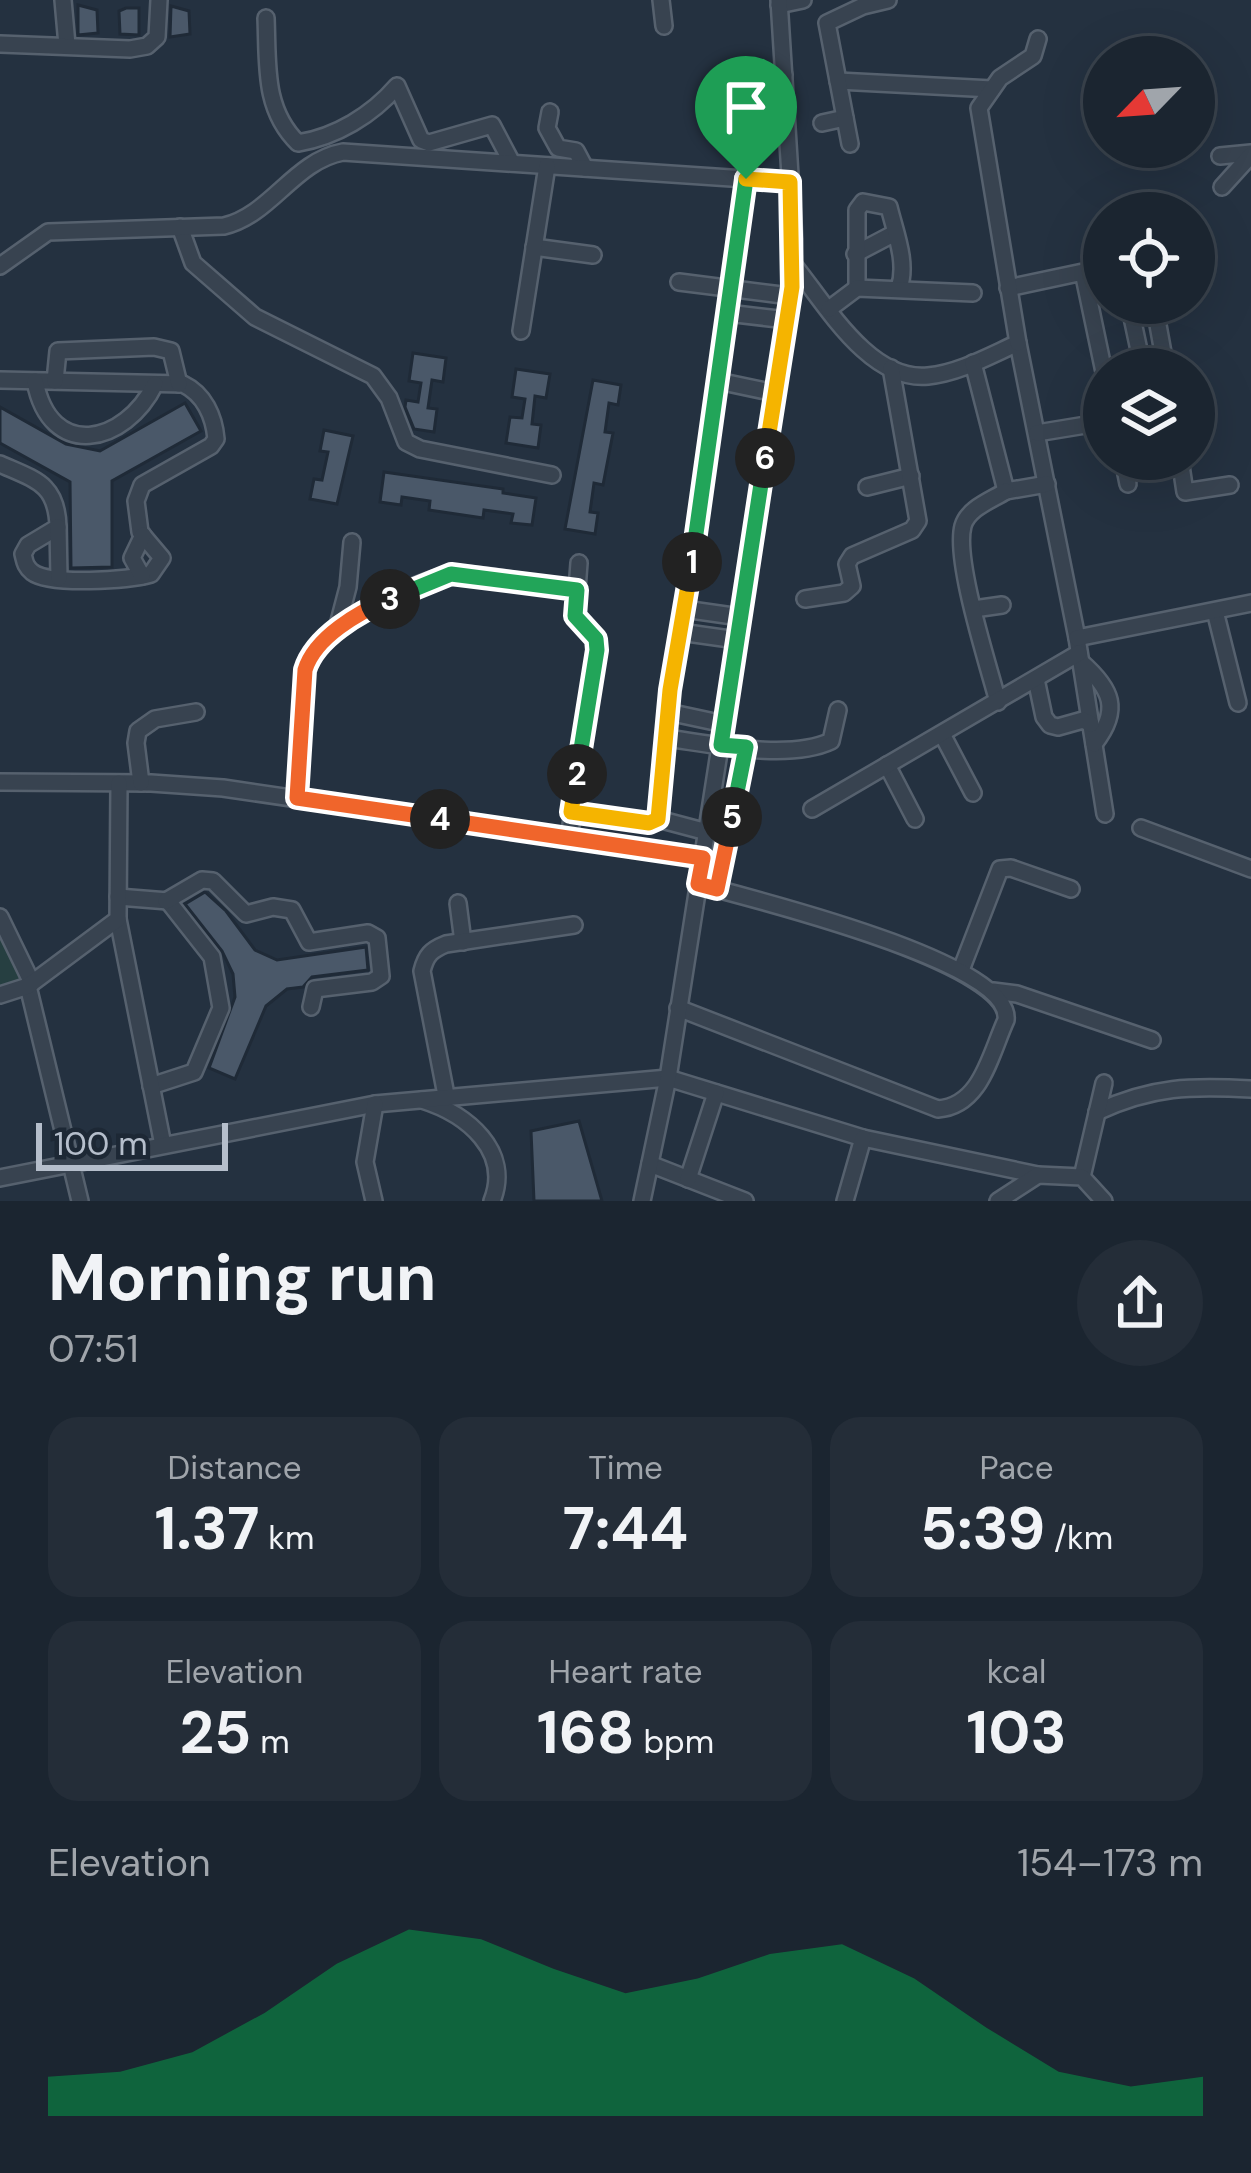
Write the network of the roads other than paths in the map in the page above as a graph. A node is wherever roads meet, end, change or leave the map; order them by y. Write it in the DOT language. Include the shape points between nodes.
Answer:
graph roads {
  1 [pos="63,0"];
  2 [pos="159,0"];
  3 [pos="661,0"];
  4 [pos="802,0"];
  5 [pos="888,0"];
  6 [pos="779,3"];
  7 [pos="266,18"];
  8 [pos="664,26"];
  9 [pos="1038,39"];
  10 [pos="0,44"];
  11 [pos="67,45"];
  12 [pos="784,75"];
  13 [pos="838,81"];
  14 [pos="992,89"];
  15 [pos="550,112"];
  16 [pos="360,118"];
  17 [pos="845,118"];
  18 [pos="822,123"];
  19 [pos="850,144"];
  20 [pos="377,154"];
  21 [pos="1251,154"];
  22 [pos="1220,156"];
  23 [pos="745,159"];
  24 [pos="512,163"];
  25 [pos="547,166"];
  26 [pos="586,168"];
  27 [pos="746,179"];
  28 [pos="790,182"];
  29 [pos="1222,188"];
  30 [pos="180,227"];
  31 [pos="896,233"];
  32 [pos="534,247"];
  33 [pos="856,254"];
  34 [pos="593,255"];
  35 [pos="793,264"];
  36 [pos="0,266"];
  37 [pos="679,282"];
  38 [pos="730,287"];
  39 [pos="857,288"];
  40 [pos="899,288"];
  41 [pos="1008,288"];
  42 [pos="973,293"];
  43 [pos="790,296"];
  44 [pos="829,309"];
  45 [pos="727,313"];
  46 [pos="787,320"];
  47 [pos="521,331"];
  48 [pos="1018,344"];
  49 [pos="1099,348"];
  50 [pos="973,363"];
  51 [pos="891,368"];
  52 [pos="0,380"];
  53 [pos="35,381"];
  54 [pos="718,381"];
  55 [pos="55,382"];
  56 [pos="155,384"];
  57 [pos="179,384"];
  58 [pos="775,393"];
  59 [pos="1083,425"];
  60 [pos="1037,433"];
  61 [pos="0,464"];
  62 [pos="552,475"];
  63 [pos="910,476"];
  64 [pos="1127,480"];
  65 [pos="1183,480"];
  66 [pos="1047,484"];
  67 [pos="1128,484"];
  68 [pos="1230,485"];
  69 [pos="867,487"];
  70 [pos="1006,491"];
  71 [pos="58,527"];
  72 [pos="142,535"];
  73 [pos="352,542"];
  74 [pos="579,563"];
  75 [pos="142,576"];
  76 [pos="59,578"];
  77 [pos="577,590"];
  78 [pos="805,599"];
  79 [pos="1251,603"];
  80 [pos="1002,605"];
  81 [pos="684,609"];
  82 [pos="974,609"];
  83 [pos="1215,610"];
  84 [pos="740,617"];
  85 [pos="336,632"];
  86 [pos="680,632"];
  87 [pos="737,640"];
  88 [pos="1079,651"];
  89 [pos="1036,679"];
  90 [pos="998,702"];
  91 [pos="1238,703"];
  92 [pos="838,710"];
  93 [pos="196,712"];
  94 [pos="668,712"];
  95 [pos="724,724"];
  96 [pos="1090,724"];
  97 [pos="942,734"];
  98 [pos="666,738"];
  99 [pos="1094,744"];
  100 [pos="721,745"];
  101 [pos="746,747"];
  102 [pos="887,765"];
  103 [pos="0,782"];
  104 [pos="119,783"];
  105 [pos="141,783"];
  106 [pos="974,793"];
  107 [pos="297,798"];
  108 [pos="571,812"];
  109 [pos="1105,814"];
  110 [pos="658,819"];
  111 [pos="915,819"];
  112 [pos="829,822"];
  113 [pos="1141,828"];
  114 [pos="707,832"];
  115 [pos="569,838"];
  116 [pos="703,858"];
  117 [pos="1251,869"];
  118 [pos="698,884"];
  119 [pos="717,889"];
  120 [pos="1071,889"];
  121 [pos="118,897"];
  122 [pos="166,901"];
  123 [pos="458,902"];
  124 [pos="0,917"];
  125 [pos="118,919"];
  126 [pos="574,926"];
  127 [pos="464,941"];
  128 [pos="961,970"];
  129 [pos="30,985"];
  130 [pos="993,991"];
  131 [pos="0,994"];
  132 [pos="311,1007"];
  133 [pos="678,1008"];
  134 [pos="1152,1040"];
  135 [pos="668,1078"];
  136 [pos="1104,1083"];
  137 [pos="151,1085"];
  138 [pos="1251,1089"];
  139 [pos="716,1093"];
  140 [pos="446,1095"];
  141 [pos="418,1099"];
  142 [pos="376,1105"];
  143 [pos="1097,1112"];
  144 [pos="863,1138"];
  145 [pos="163,1144"];
  146 [pos="72,1161"];
  147 [pos="650,1164"];
  148 [pos="1038,1175"];
  149 [pos="1082,1177"];
  150 [pos="0,1178"];
  151 [pos="688,1179"];
  152 [pos="80,1201"];
  153 [pos="374,1201"];
  154 [pos="492,1201"];
  155 [pos="642,1201"];
  156 [pos="746,1201"];
  157 [pos="845,1201"];
  158 [pos="998,1201"];
  159 [pos="1104,1201"];
  1 -- 11 [label="street"];
  2 -- 11 [label="street" via="157,37 147,46"];
  3 -- 8 [label="street"];
  4 -- 6 [label="street"];
  5 -- 13 [label="street" via="827,22"];
  6 -- 12 [label="street"];
  7 -- 16 [label="street" via="270,97 282,128 298,143"];
  9 -- 14 [label="street" via="1033,56"];
  10 -- 11 [label="street"];
  12 -- 23 [label="street" via="738,77"];
  12 -- 28 [label="street"];
  13 -- 14 [label="street"];
  13 -- 17 [label="street"];
  14 -- 41 [label="street" via="979,108"];
  15 -- 26 [label="street" via="547,128 558,148 576,151"];
  16 -- 20 [label="street"];
  16 -- 24 [label="street" via="398,86 421,140 492,125"];
  17 -- 18 [label="street"];
  17 -- 19 [label="street"];
  20 -- 24 [label="street"];
  20 -- 30 [label="street" via="325,155 242,222"];
  21 -- 22 [label="street"];
  21 -- 29 [label="street"];
  24 -- 25 [label="street"];
  25 -- 26 [label="street"];
  25 -- 32 [label="street"];
  26 -- 27 [label="street"];
  27 -- 28 [label="street"];
  27 -- 38 [label="street"];
  28 -- 35 [label="street"];
  30 -- 36 [label="street" via="48,232"];
  30 -- 62 [label="street" via="193,262 255,317 373,376 406,442"];
  31 -- 33 [label="street"];
  31 -- 33 [label="street" via="889,207 862,202"];
  31 -- 40 [label="street"];
  32 -- 34 [label="street"];
  32 -- 47 [label="street"];
  33 -- 39 [label="street"];
  35 -- 43 [label="street"];
  35 -- 44 [label="street"];
  37 -- 38 [label="street"];
  38 -- 43 [label="street"];
  38 -- 45 [label="street"];
  39 -- 40 [label="street"];
  39 -- 44 [label="street"];
  40 -- 42 [label="street"];
  41 -- 48 [label="street"];
  41 -- 49 [label="street" via="1083,272"];
  43 -- 46 [label="street"];
  44 -- 51 [label="street"];
  45 -- 46 [label="street"];
  45 -- 54 [label="street"];
  46 -- 58 [label="street"];
  48 -- 50 [label="street"];
  48 -- 60 [label="street"];
  50 -- 51 [label="street" via="923,377"];
  50 -- 70 [label="street"];
  51 -- 63 [label="street"];
  52 -- 53 [label="street"];
  53 -- 55 [label="street"];
  53 -- 56 [label="street" via="56,423 97,438 132,419"];
  54 -- 58 [label="street"];
  54 -- 81 [label="street"];
  55 -- 56 [label="street"];
  55 -- 57 [label="street" via="58,351 154,346 171,351"];
  56 -- 57 [label="street"];
  57 -- 72 [label="street" via="200,395 216,439 142,485"];
  58 -- 84 [label="street"];
  59 -- 60 [label="street"];
  60 -- 66 [label="street"];
  61 -- 71 [label="street" via="53,495"];
  63 -- 69 [label="street"];
  63 -- 78 [label="street" via="918,521 912,530 852,556 852,586 844,593"];
  64 -- 67 [label="street"];
  65 -- 68 [label="street" via="1185,492"];
  66 -- 70 [label="street"];
  66 -- 88 [label="street"];
  70 -- 82 [label="street" via="962,527"];
  71 -- 76 [label="street"];
  71 -- 76 [label="street" via="23,554 34,574"];
  72 -- 75 [label="street" via="132,551"];
  72 -- 75 [label="street" via="163,557"];
  73 -- 85 [label="street"];
  74 -- 77 [label="street"];
  75 -- 76 [label="street"];
  77 -- 85 [label="street" via="451,574 362,611"];
  77 -- 108 [label="street" via="575,616 597,650"];
  79 -- 83 [label="street"];
  80 -- 82 [label="street"];
  81 -- 84 [label="street"];
  81 -- 86 [label="street"];
  82 -- 90 [label="street"];
  83 -- 88 [label="street"];
  83 -- 91 [label="street"];
  84 -- 87 [label="street"];
  85 -- 107 [label="street" via="310,654 305,670"];
  86 -- 87 [label="street"];
  86 -- 94 [label="street"];
  87 -- 95 [label="street"];
  88 -- 89 [label="street"];
  88 -- 96 [label="street"];
  88 -- 99 [label="street" via="1106,687 1111,712"];
  89 -- 90 [label="street"];
  89 -- 96 [label="street" via="1050,725"];
  90 -- 97 [label="street"];
  92 -- 101 [label="street" via="831,741 817,748"];
  93 -- 105 [label="street" via="155,719 138,731"];
  94 -- 95 [label="street"];
  94 -- 98 [label="street"];
  95 -- 100 [label="street"];
  96 -- 99 [label="street"];
  97 -- 102 [label="street"];
  97 -- 106 [label="street"];
  98 -- 100 [label="street"];
  98 -- 110 [label="street"];
  99 -- 109 [label="street"];
  100 -- 101 [label="street"];
  100 -- 114 [label="street"];
  101 -- 119 [label="street"];
  102 -- 111 [label="street"];
  102 -- 112 [label="street" via="816,807"];
  103 -- 104 [label="street"];
  104 -- 105 [label="street"];
  104 -- 121 [label="street"];
  105 -- 107 [label="street"];
  107 -- 115 [label="street"];
  108 -- 110 [label="street"];
  108 -- 115 [label="street"];
  110 -- 114 [label="street"];
  113 -- 117 [label="street"];
  114 -- 116 [label="street"];
  115 -- 116 [label="street"];
  116 -- 118 [label="street"];
  118 -- 119 [label="street"];
  118 -- 133 [label="street"];
  119 -- 128 [label="street"];
  120 -- 128 [label="street" via="1000,869"];
  121 -- 122 [label="street"];
  121 -- 125 [label="street"];
  122 -- 132 [label="street" via="213,881 246,914 292,910 309,942 377,938 381,976 315,988"];
  122 -- 137 [label="street" via="212,957 220,1008 194,1072"];
  123 -- 127 [label="street"];
  124 -- 129 [label="street"];
  125 -- 129 [label="street"];
  125 -- 137 [label="street"];
  126 -- 127 [label="street"];
  127 -- 140 [label="street" via="433,949 422,971"];
  128 -- 130 [label="street"];
  129 -- 131 [label="street"];
  129 -- 146 [label="street"];
  130 -- 133 [label="street" via="1006,1020 975,1090 938,1109"];
  130 -- 134 [label="street"];
  133 -- 135 [label="street"];
  135 -- 139 [label="street"];
  135 -- 140 [label="street"];
  135 -- 147 [label="street"];
  136 -- 143 [label="street"];
  137 -- 145 [label="street"];
  138 -- 143 [label="street" via="1184,1085"];
  139 -- 144 [label="street"];
  139 -- 151 [label="street"];
  140 -- 141 [label="street"];
  141 -- 142 [label="street"];
  141 -- 154 [label="street" via="488,1143 496,1155"];
  142 -- 145 [label="street"];
  142 -- 153 [label="street" via="364,1162"];
  143 -- 149 [label="street"];
  144 -- 148 [label="street"];
  144 -- 157 [label="street"];
  145 -- 146 [label="street"];
  146 -- 150 [label="street"];
  146 -- 152 [label="street"];
  147 -- 151 [label="street"];
  147 -- 155 [label="street"];
  148 -- 149 [label="street"];
  148 -- 158 [label="street"];
  149 -- 159 [label="street"];
  151 -- 156 [label="street"];
}
